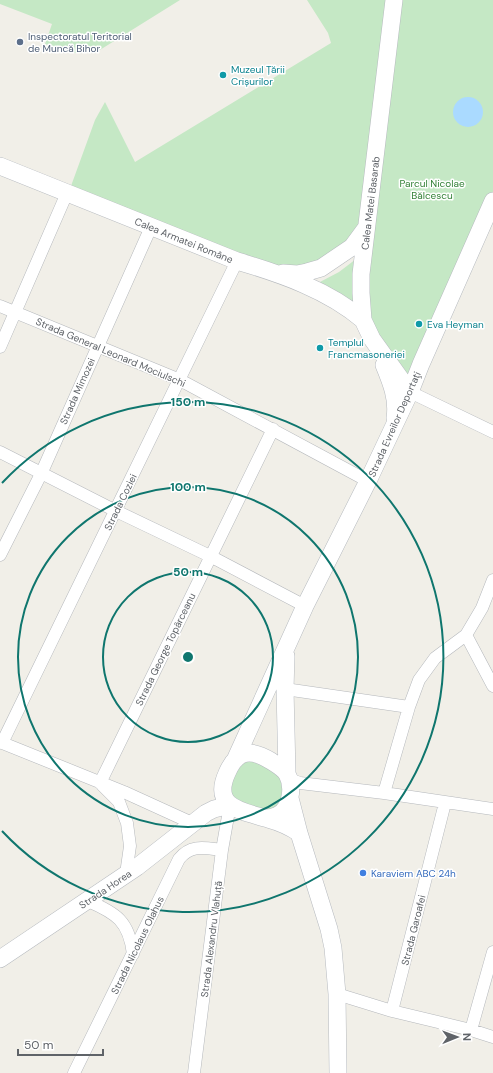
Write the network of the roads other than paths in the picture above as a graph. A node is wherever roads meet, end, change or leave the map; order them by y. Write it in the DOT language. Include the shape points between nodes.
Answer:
graph roads {
  1 [pos="394,0"];
  2 [pos="0,166"];
  3 [pos="67,193"];
  4 [pos="493,201"];
  5 [pos="367,226"];
  6 [pos="151,227"];
  7 [pos="237,261"];
  8 [pos="275,272"];
  9 [pos="0,306"];
  10 [pos="15,312"];
  11 [pos="363,320"];
  12 [pos="372,339"];
  13 [pos="97,346"];
  14 [pos="0,347"];
  15 [pos="180,380"];
  16 [pos="410,392"];
  17 [pos="394,424"];
  18 [pos="273,429"];
  19 [pos="493,432"];
  20 [pos="0,452"];
  21 [pos="41,474"];
  22 [pos="368,481"];
  23 [pos="116,511"];
  24 [pos="0,555"];
  25 [pos="210,556"];
  26 [pos="493,580"];
  27 [pos="305,606"];
  28 [pos="466,635"];
  29 [pos="288,644"];
  30 [pos="493,686"];
  31 [pos="284,689"];
  32 [pos="409,708"];
  33 [pos="1,742"];
  34 [pos="236,758"];
  35 [pos="288,776"];
  36 [pos="224,779"];
  37 [pos="100,783"];
  38 [pos="384,793"];
  39 [pos="290,798"];
  40 [pos="445,803"];
  41 [pos="230,805"];
  42 [pos="493,809"];
  43 [pos="206,813"];
  44 [pos="266,818"];
  45 [pos="192,824"];
  46 [pos="299,833"];
  47 [pos="222,850"];
  48 [pos="126,874"];
  49 [pos="88,901"];
  50 [pos="493,952"];
  51 [pos="133,954"];
  52 [pos="0,959"];
  53 [pos="337,994"];
  54 [pos="392,1011"];
  55 [pos="471,1030"];
  56 [pos="493,1037"];
  57 [pos="74,1073"];
  58 [pos="194,1073"];
  59 [pos="338,1073"];
  1 -- 5 [label="main road, Calea Matei Basarab"];
  2 -- 3 [label="main road, Calea Armatei Române"];
  3 -- 6 [label="main road, Calea Armatei Române"];
  3 -- 10 [label="street"];
  4 -- 16 [label="main road, Strada Evreilor Deportaţi"];
  5 -- 8 [label="main road" via="352,247 321,268 297,274"];
  5 -- 11 [label="main road, Calea Matei Basarab" via="361,287"];
  6 -- 7 [label="main road, Calea Armatei Române"];
  6 -- 13 [label="street, Strada Mimozei"];
  7 -- 8 [label="main road, Calea Armatei Române"];
  7 -- 15 [label="street, Strada Coziei"];
  8 -- 11 [label="main road, Calea Armatei Române" via="324,294 349,308"];
  9 -- 10 [label="street, Strada General Leonard Mociulschi"];
  10 -- 13 [label="street, Strada General Leonard Mociulschi"];
  10 -- 14 [label="street"];
  11 -- 12 [label="main road, Calea Matei Basarab"];
  12 -- 16 [label="main road, Calea Matei Basarab"];
  12 -- 17 [label="main road" via="389,376 396,401"];
  13 -- 15 [label="street, Strada General Leonard Mociulschi"];
  13 -- 21 [label="street, Strada Mimozei"];
  15 -- 18 [label="street, Strada General Leonard Mociulschi"];
  15 -- 23 [label="street, Strada Coziei"];
  16 -- 17 [label="main road, Strada Evreilor Deportaţi"];
  16 -- 19 [label="street"];
  17 -- 22 [label="main road, Strada Evreilor Deportaţi"];
  18 -- 22 [label="street, Strada General Leonard Mociulschi"];
  18 -- 25 [label="street, Strada George Topârceanu"];
  20 -- 21 [label="street"];
  21 -- 23 [label="street"];
  21 -- 24 [label="street, Strada Mimozei"];
  22 -- 27 [label="main road, Strada Evreilor Deportaţi"];
  23 -- 25 [label="street"];
  23 -- 33 [label="street, Strada Coziei"];
  25 -- 27 [label="street"];
  25 -- 37 [label="street, Strada George Topârceanu"];
  26 -- 28 [label="street" via="482,608"];
  27 -- 29 [label="main road, Strada Evreilor Deportaţi"];
  28 -- 30 [label="street"];
  28 -- 32 [label="street" via="435,658 420,680"];
  29 -- 31 [label="main road, Strada Evreilor Deportaţi"];
  29 -- 34 [label="main road, Strada Evreilor Deportaţi"];
  31 -- 32 [label="street"];
  31 -- 35 [label="main road, Strada Evreilor Deportaţi"];
  32 -- 38 [label="street"];
  33 -- 37 [label="street"];
  34 -- 35 [label="main road" via="242,754 254,753 279,766"];
  34 -- 36 [label="main road"];
  35 -- 38 [label="street" via="300,783"];
  35 -- 39 [label="main road"];
  36 -- 41 [label="main road" via="224,796"];
  36 -- 43 [label="main road, Strada Horea"];
  37 -- 45 [label="street"];
  37 -- 48 [label="street" via="119,802 127,823 130,846"];
  38 -- 40 [label="street"];
  39 -- 44 [label="main road" via="280,814"];
  39 -- 46 [label="main road"];
  40 -- 42 [label="street"];
  40 -- 54 [label="street, Strada Garoafei"];
  41 -- 43 [label="main road, Strada Horea"];
  41 -- 44 [label="main road" via="243,812"];
  41 -- 47 [label="street, Strada Alexandru Vlahuță"];
  43 -- 45 [label="main road, Strada Horea"];
  44 -- 46 [label="main road"];
  45 -- 48 [label="main road, Strada Horea"];
  46 -- 53 [label="main road" via="329,929"];
  47 -- 51 [label="street, Strada Nicolaus Olahus" via="195,848 183,854"];
  47 -- 58 [label="street, Strada Alexandru Vlahuță"];
  48 -- 49 [label="main road, Strada Horea"];
  49 -- 51 [label="street" via="107,909 122,922 130,935"];
  49 -- 52 [label="main road, Strada Horea"];
  50 -- 55 [label="street"];
  51 -- 57 [label="street, Strada Nicolaus Olahus"];
  53 -- 54 [label="street"];
  53 -- 59 [label="main road"];
  54 -- 55 [label="street"];
  55 -- 56 [label="street"];
}
